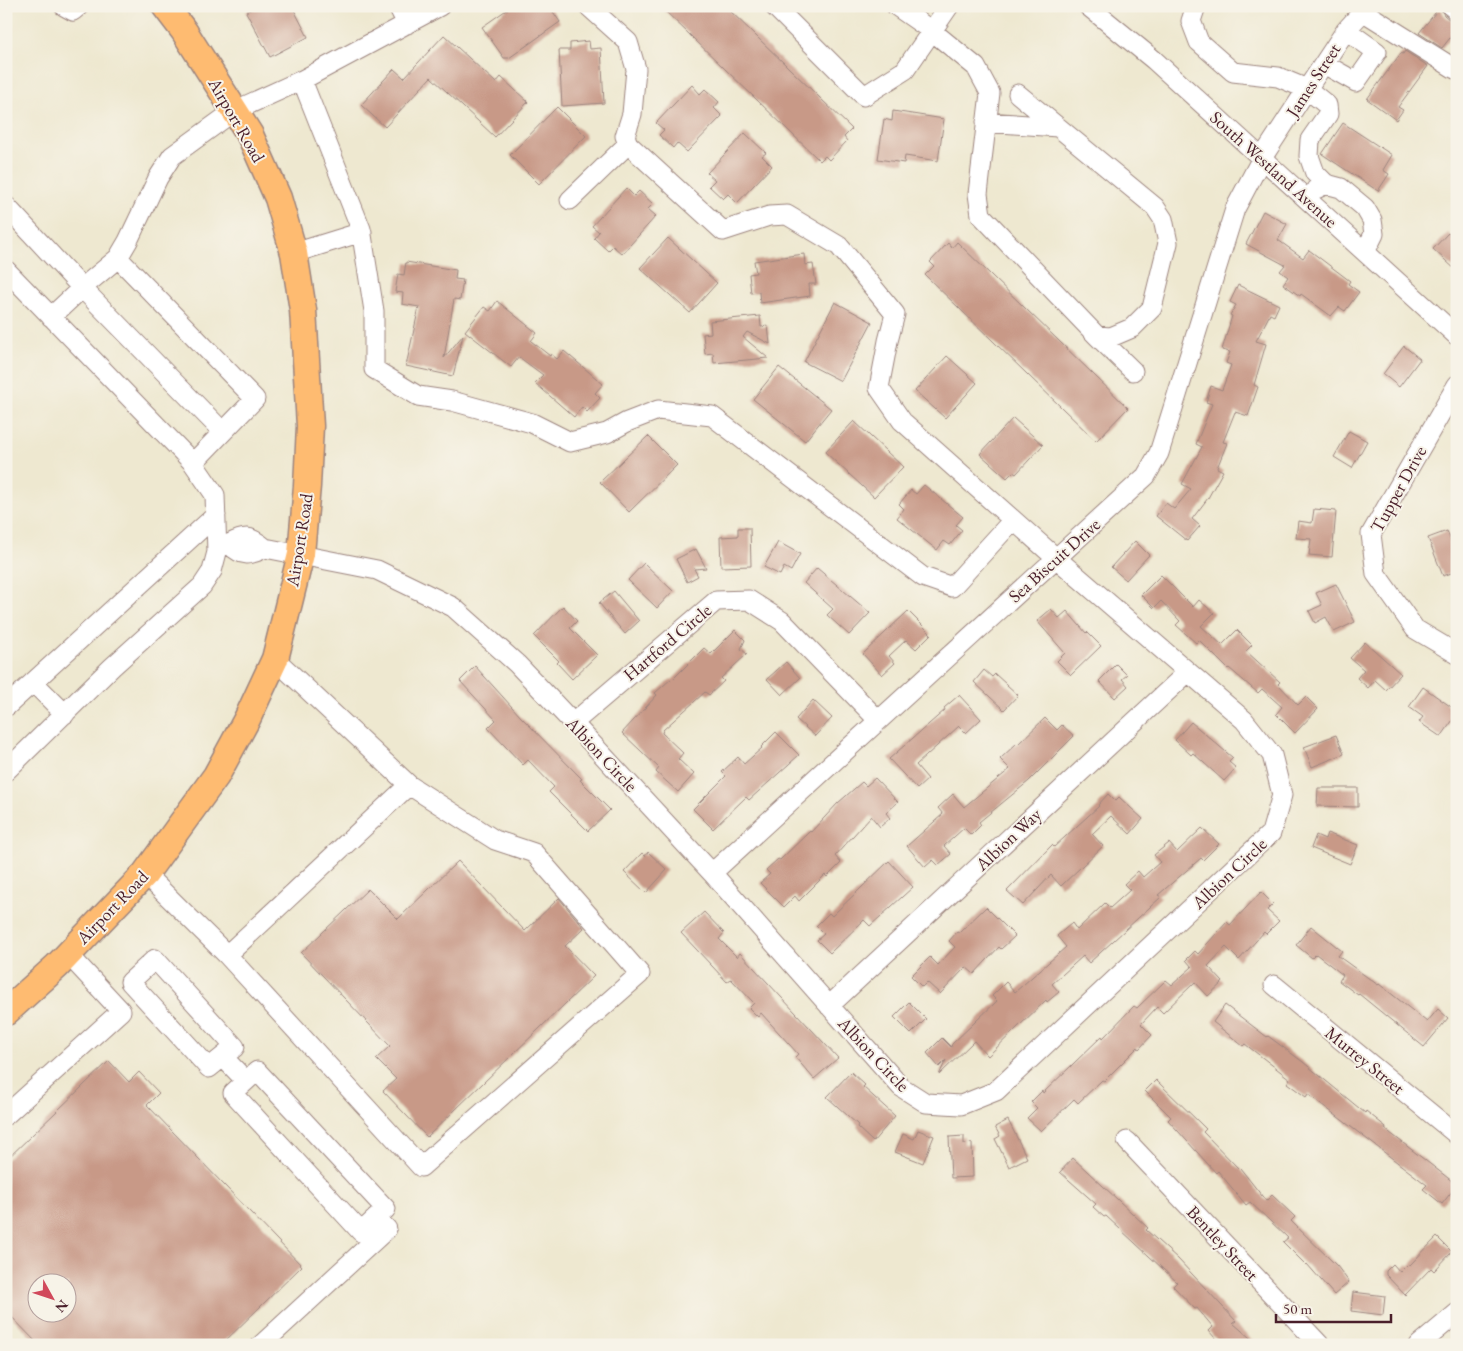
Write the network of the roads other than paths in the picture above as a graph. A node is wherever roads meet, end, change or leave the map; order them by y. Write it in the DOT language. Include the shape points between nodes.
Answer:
graph roads {
  1 [pos="64,6"];
  2 [pos="80,6"];
  3 [pos="165,6"];
  4 [pos="398,6"];
  5 [pos="440,6"];
  6 [pos="588,6"];
  7 [pos="774,6"];
  8 [pos="896,6"];
  9 [pos="949,6"];
  10 [pos="1088,6"];
  11 [pos="1196,6"];
  12 [pos="1451,6"];
  13 [pos="1366,9"];
  14 [pos="1457,11"];
  15 [pos="407,24"];
  16 [pos="1346,30"];
  17 [pos="932,31"];
  18 [pos="1324,64"];
  19 [pos="1457,67"];
  20 [pos="302,80"];
  21 [pos="1307,89"];
  22 [pos="1018,94"];
  23 [pos="234,111"];
  24 [pos="986,122"];
  25 [pos="1058,127"];
  26 [pos="628,144"];
  27 [pos="1262,158"];
  28 [pos="1326,184"];
  29 [pos="1304,196"];
  30 [pos="570,200"];
  31 [pos="6,206"];
  32 [pos="362,232"];
  33 [pos="1365,252"];
  34 [pos="294,253"];
  35 [pos="118,258"];
  36 [pos="6,270"];
  37 [pos="82,288"];
  38 [pos="51,317"];
  39 [pos="1097,336"];
  40 [pos="1457,336"];
  41 [pos="1133,371"];
  42 [pos="1457,385"];
  43 [pos="223,432"];
  44 [pos="193,463"];
  45 [pos="216,514"];
  46 [pos="1013,520"];
  47 [pos="223,543"];
  48 [pos="301,554"];
  49 [pos="1056,558"];
  50 [pos="1457,654"];
  51 [pos="275,659"];
  52 [pos="1188,672"];
  53 [pos="33,682"];
  54 [pos="7,706"];
  55 [pos="65,714"];
  56 [pos="878,720"];
  57 [pos="573,723"];
  58 [pos="6,771"];
  59 [pos="410,785"];
  60 [pos="712,873"];
  61 [pos="145,874"];
  62 [pos="68,954"];
  63 [pos="227,955"];
  64 [pos="130,982"];
  65 [pos="1274,985"];
  66 [pos="111,1000"];
  67 [pos="829,1006"];
  68 [pos="6,1012"];
  69 [pos="223,1057"];
  70 [pos="246,1081"];
  71 [pos="6,1116"];
  72 [pos="1457,1135"];
  73 [pos="1127,1141"];
  74 [pos="376,1218"];
  75 [pos="1457,1313"];
  76 [pos="262,1345"];
  77 [pos="1320,1345"];
  78 [pos="1419,1345"];
  1 -- 2 [label="street" via="73,10"];
  3 -- 23 [label="highway, Airport Road"];
  4 -- 15 [label="street"];
  5 -- 15 [label="street"];
  6 -- 26 [label="street" via="628,42 636,69 632,114 625,136"];
  7 -- 17 [label="street" via="864,96 905,70"];
  8 -- 17 [label="street"];
  9 -- 17 [label="street"];
  10 -- 27 [label="street, South Westland Avenue" via="1154,60"];
  11 -- 21 [label="street" via="1191,21 1199,42 1232,72 1278,77"];
  12 -- 14 [label="street"];
  13 -- 16 [label="street, James Street"];
  13 -- 19 [label="street" via="1455,69"];
  15 -- 20 [label="street"];
  16 -- 18 [label="street, James Street"];
  16 -- 18 [label="street" via="1377,52 1356,82"];
  17 -- 24 [label="street" via="976,67 990,93"];
  18 -- 21 [label="street, James Street"];
  20 -- 23 [label="street"];
  20 -- 32 [label="street"];
  21 -- 27 [label="street, James Street"];
  21 -- 28 [label="street" via="1327,105 1328,114 1310,140 1309,156 1315,173"];
  22 -- 25 [label="street"];
  23 -- 34 [label="highway, Airport Road" via="250,136 278,198"];
  23 -- 35 [label="street" via="172,156"];
  24 -- 25 [label="street"];
  24 -- 39 [label="street" via="978,194 981,215"];
  25 -- 39 [label="street" via="1155,208 1163,219 1168,243 1152,308 1132,328 1111,337"];
  26 -- 30 [label="street"];
  26 -- 46 [label="street, Albion Circle" via="723,231 769,216 788,215 839,246 895,314 879,388 902,421"];
  27 -- 29 [label="street, South Westland Avenue"];
  27 -- 49 [label="street, Sea Biscuit Drive" via="1235,209 1158,453 1146,476"];
  28 -- 29 [label="street"];
  28 -- 33 [label="street" via="1341,188 1369,214 1374,234"];
  29 -- 33 [label="street, South Westland Avenue"];
  31 -- 37 [label="street"];
  32 -- 34 [label="street"];
  32 -- 46 [label="street" via="374,311 374,369 418,396 452,401 532,423 570,442 607,432 658,410 712,416 923,577 952,587"];
  33 -- 40 [label="street, South Westland Avenue"];
  34 -- 48 [label="highway, Airport Road" via="303,310 310,426"];
  35 -- 37 [label="street"];
  35 -- 43 [label="street" via="255,399"];
  36 -- 38 [label="street"];
  37 -- 38 [label="street"];
  37 -- 43 [label="street"];
  38 -- 44 [label="street"];
  39 -- 41 [label="street"];
  42 -- 50 [label="street, Tupper Drive" via="1371,534 1376,574 1415,629"];
  43 -- 44 [label="street"];
  44 -- 45 [label="street" via="214,495"];
  45 -- 47 [label="street"];
  45 -- 53 [label="street"];
  46 -- 49 [label="street, Albion Circle"];
  47 -- 48 [label="street, Albion Circle" via="241,538 256,540 265,548"];
  47 -- 55 [label="street" via="202,586"];
  48 -- 51 [label="highway, Airport Road"];
  48 -- 57 [label="street, Albion Circle" via="378,570 453,607 517,664"];
  49 -- 52 [label="street, Albion Circle"];
  49 -- 56 [label="street, Sea Biscuit Drive"];
  51 -- 59 [label="street"];
  51 -- 61 [label="highway, Airport Road" via="216,776"];
  52 -- 67 [label="street, Albion Way"];
  52 -- 67 [label="street, Albion Circle" via="1244,720 1272,755 1282,795 1271,833 996,1091 961,1105 926,1103 901,1087"];
  53 -- 54 [label="street"];
  53 -- 55 [label="street"];
  55 -- 58 [label="street"];
  56 -- 57 [label="street, Hartford Circle" via="782,621 749,600 716,601"];
  56 -- 60 [label="street, Sea Biscuit Drive"];
  57 -- 60 [label="street, Albion Circle"];
  59 -- 63 [label="street"];
  59 -- 63 [label="street" via="495,840 534,853 640,974 421,1167"];
  60 -- 67 [label="street, Albion Circle"];
  61 -- 62 [label="highway, Airport Road"];
  61 -- 63 [label="street"];
  62 -- 66 [label="street"];
  62 -- 68 [label="highway, Airport Road"];
  64 -- 66 [label="street"];
  64 -- 69 [label="street" via="209,1068"];
  64 -- 69 [label="street" via="155,959 235,1047"];
  65 -- 72 [label="street, Murrey Street"];
  66 -- 71 [label="street" via="121,1011"];
  69 -- 70 [label="street"];
  70 -- 74 [label="street" via="257,1071 386,1209"];
  70 -- 74 [label="street" via="233,1093 361,1232"];
  73 -- 77 [label="street, Bentley Street"];
  74 -- 76 [label="street" via="387,1229"];
  75 -- 78 [label="street"];
}
